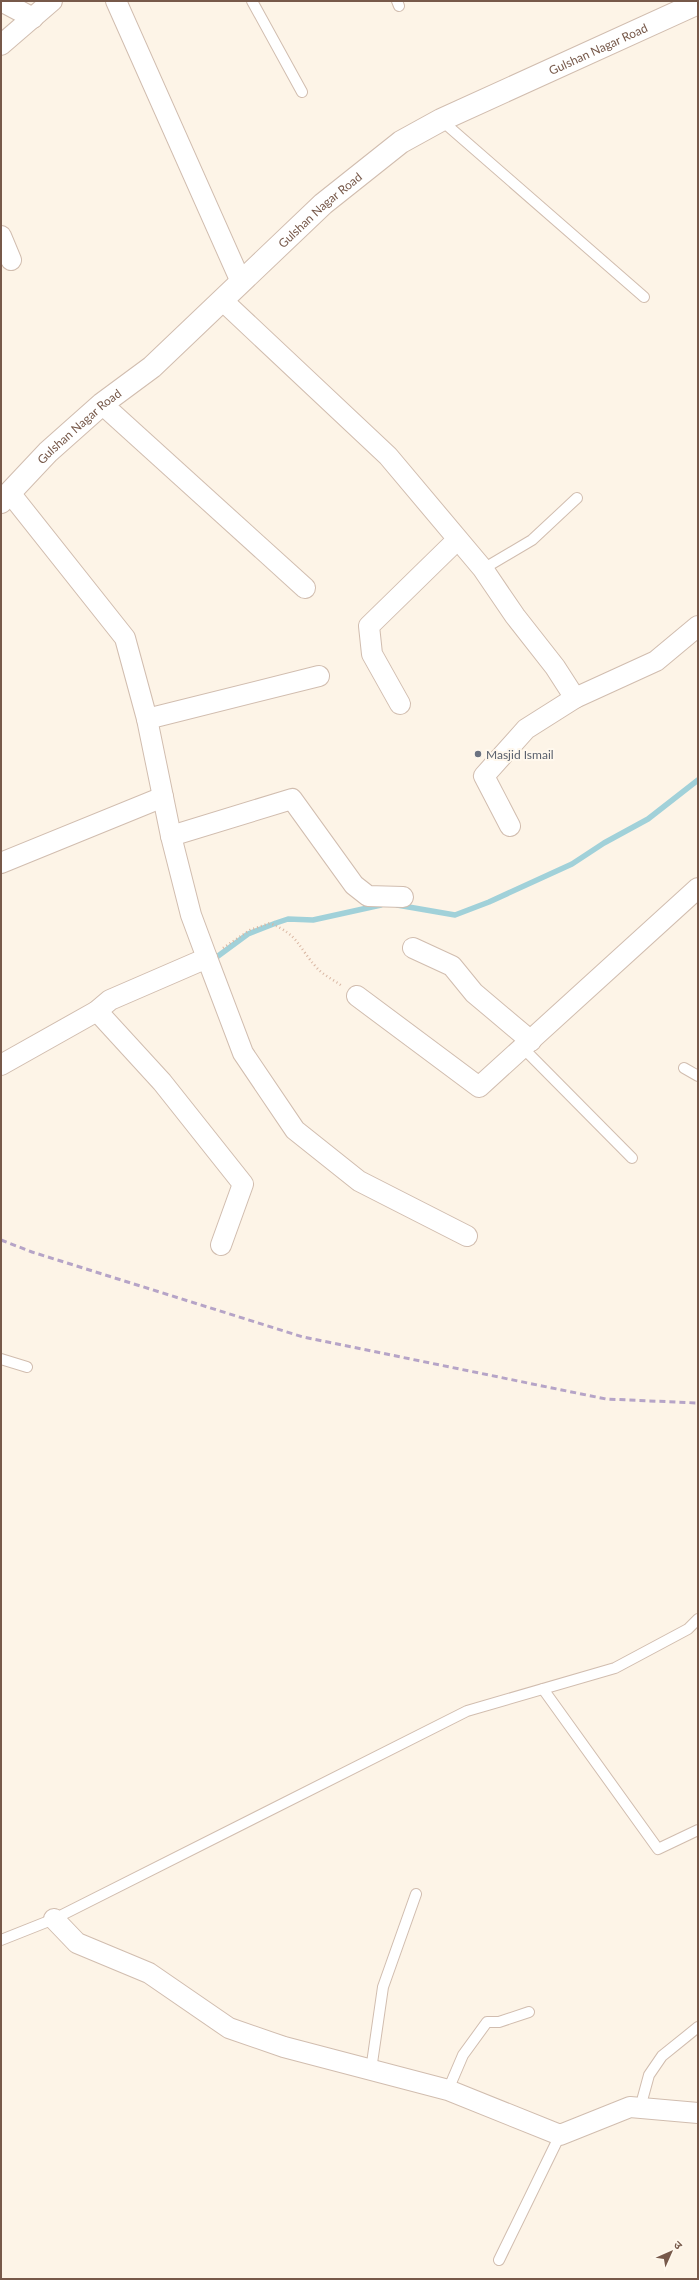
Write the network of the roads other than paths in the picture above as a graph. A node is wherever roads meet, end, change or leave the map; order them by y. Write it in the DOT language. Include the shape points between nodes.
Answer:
graph roads {
  1 [pos="1,1"];
  2 [pos="52,1"];
  3 [pos="116,1"];
  4 [pos="252,1"];
  5 [pos="698,4"];
  6 [pos="33,18"];
  7 [pos="1,45"];
  8 [pos="302,92"];
  9 [pos="441,120"];
  10 [pos="1,236"];
  11 [pos="11,260"];
  12 [pos="241,282"];
  13 [pos="644,297"];
  14 [pos="222,300"];
  15 [pos="102,404"];
  16 [pos="6,498"];
  17 [pos="577,498"];
  18 [pos="457,540"];
  19 [pos="483,569"];
  20 [pos="305,588"];
  21 [pos="698,626"];
  22 [pos="319,676"];
  23 [pos="575,698"];
  24 [pos="400,704"];
  25 [pos="147,719"];
  26 [pos="163,797"];
  27 [pos="510,826"];
  28 [pos="171,836"];
  29 [pos="1,862"];
  30 [pos="698,888"];
  31 [pos="403,897"];
  32 [pos="413,948"];
  33 [pos="207,958"];
  34 [pos="357,996"];
  35 [pos="97,1011"];
  36 [pos="527,1045"];
  37 [pos="1,1065"];
  38 [pos="684,1068"];
  39 [pos="698,1076"];
  40 [pos="632,1158"];
  41 [pos="467,1236"];
  42 [pos="221,1245"];
  43 [pos="1,1359"];
  44 [pos="27,1367"];
  45 [pos="698,1619"];
  46 [pos="543,1689"];
  47 [pos="698,1830"];
  48 [pos="416,1894"];
  49 [pos="54,1919"];
  50 [pos="1,1940"];
  51 [pos="529,2012"];
  52 [pos="698,2027"];
  53 [pos="371,2070"];
  54 [pos="448,2090"];
  55 [pos="640,2108"];
  56 [pos="698,2113"];
  57 [pos="560,2135"];
  58 [pos="499,2260"];
  1 -- 6 [label="street"];
  2 -- 6 [label="street"];
  3 -- 12 [label="street"];
  4 -- 8 [label="lane"];
  5 -- 9 [label="street, Gulshan Nagar Road"];
  6 -- 7 [label="street"];
  9 -- 12 [label="street, Gulshan Nagar Road" via="401,142 323,204"];
  9 -- 13 [label="lane"];
  10 -- 11 [label="street"];
  12 -- 14 [label="street, Gulshan Nagar Road"];
  14 -- 15 [label="street, Gulshan Nagar Road" via="152,367"];
  14 -- 18 [label="street" via="388,456"];
  15 -- 16 [label="street, Gulshan Nagar Road" via="48,452"];
  15 -- 20 [label="street"];
  16 -- 25 [label="street" via="125,638"];
  17 -- 19 [label="lane" via="532,540"];
  18 -- 19 [label="street"];
  18 -- 24 [label="street" via="369,626 372,654"];
  19 -- 23 [label="street"];
  21 -- 23 [label="street" via="656,661"];
  22 -- 25 [label="street"];
  23 -- 27 [label="street" via="526,729 484,776"];
  25 -- 26 [label="street"];
  26 -- 28 [label="street"];
  26 -- 29 [label="street"];
  28 -- 31 [label="street" via="292,799 354,885 368,896"];
  28 -- 33 [label="street" via="191,915"];
  30 -- 36 [label="street"];
  32 -- 36 [label="street" via="452,966 474,993"];
  33 -- 35 [label="street" via="110,1000"];
  33 -- 41 [label="street" via="243,1053 296,1130 360,1181"];
  34 -- 36 [label="street" via="479,1087"];
  35 -- 37 [label="street"];
  35 -- 42 [label="street" via="162,1082 243,1184"];
  36 -- 40 [label="lane"];
  38 -- 39 [label="lane"];
  43 -- 44 [label="lane"];
  45 -- 46 [label="lane" via="688,1629 615,1668"];
  46 -- 47 [label="lane" via="658,1849"];
  46 -- 49 [label="lane" via="467,1711"];
  48 -- 53 [label="lane" via="383,1987"];
  49 -- 50 [label="lane"];
  49 -- 53 [label="street" via="77,1943 149,1973 229,2028 284,2047"];
  51 -- 54 [label="lane" via="498,2022 487,2022 463,2055"];
  52 -- 55 [label="lane" via="662,2056 650,2075"];
  53 -- 54 [label="street"];
  54 -- 57 [label="street"];
  55 -- 56 [label="street"];
  55 -- 57 [label="street" via="630,2107"];
  57 -- 58 [label="lane"];
}
